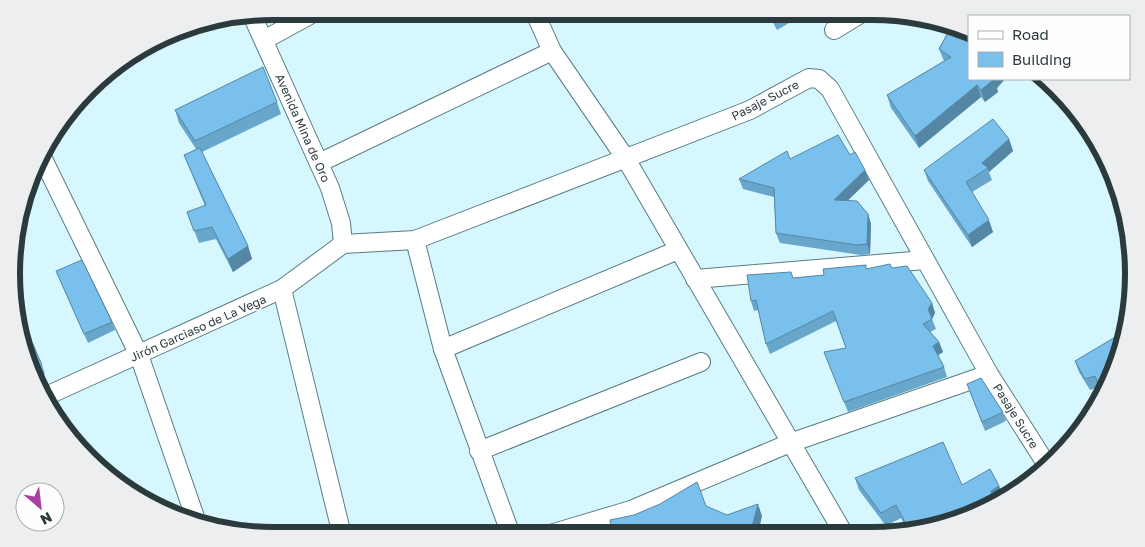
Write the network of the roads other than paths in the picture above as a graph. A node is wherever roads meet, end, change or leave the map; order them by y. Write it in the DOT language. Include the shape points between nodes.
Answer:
graph roads {
  1 [pos="301,20"];
  2 [pos="538,20"];
  3 [pos="850,20"];
  4 [pos="255,21"];
  5 [pos="834,30"];
  6 [pos="264,40"];
  7 [pos="552,51"];
  8 [pos="626,159"];
  9 [pos="319,163"];
  10 [pos="45,164"];
  11 [pos="415,240"];
  12 [pos="343,244"];
  13 [pos="678,250"];
  14 [pos="925,260"];
  15 [pos="695,279"];
  16 [pos="282,290"];
  17 [pos="443,349"];
  18 [pos="139,355"];
  19 [pos="701,362"];
  20 [pos="989,374"];
  21 [pos="51,394"];
  22 [pos="790,443"];
  23 [pos="479,451"];
  24 [pos="1044,460"];
  25 [pos="194,515"];
  26 [pos="340,527"];
  27 [pos="502,527"];
  28 [pos="574,527"];
  29 [pos="840,527"];
  1 -- 6 [label="street"];
  2 -- 7 [label="street"];
  3 -- 5 [label="street"];
  4 -- 6 [label="street, Avenida Mina de Oro"];
  6 -- 9 [label="street, Avenida Mina de Oro"];
  7 -- 8 [label="street"];
  7 -- 9 [label="street"];
  8 -- 11 [label="street, Pasaje Sucre"];
  8 -- 13 [label="street"];
  8 -- 14 [label="street, Pasaje Sucre" via="750,110 809,78 819,79 830,89"];
  9 -- 12 [label="street, Avenida Mina de Oro" via="341,222"];
  10 -- 18 [label="street"];
  11 -- 12 [label="street, Pasaje Sucre"];
  11 -- 17 [label="street"];
  12 -- 16 [label="street, Jirón Garciaso de La Vega"];
  13 -- 15 [label="street"];
  13 -- 17 [label="street"];
  14 -- 15 [label="street"];
  14 -- 20 [label="street, Pasaje Sucre"];
  15 -- 22 [label="street"];
  16 -- 18 [label="street, Jirón Garciaso de La Vega"];
  16 -- 26 [label="street"];
  17 -- 23 [label="street"];
  18 -- 21 [label="street, Jirón Garciaso de La Vega"];
  18 -- 25 [label="street"];
  19 -- 23 [label="street"];
  20 -- 22 [label="street"];
  20 -- 24 [label="street, Pasaje Sucre"];
  22 -- 28 [label="street" via="631,510"];
  22 -- 29 [label="street"];
  23 -- 27 [label="street"];
}
